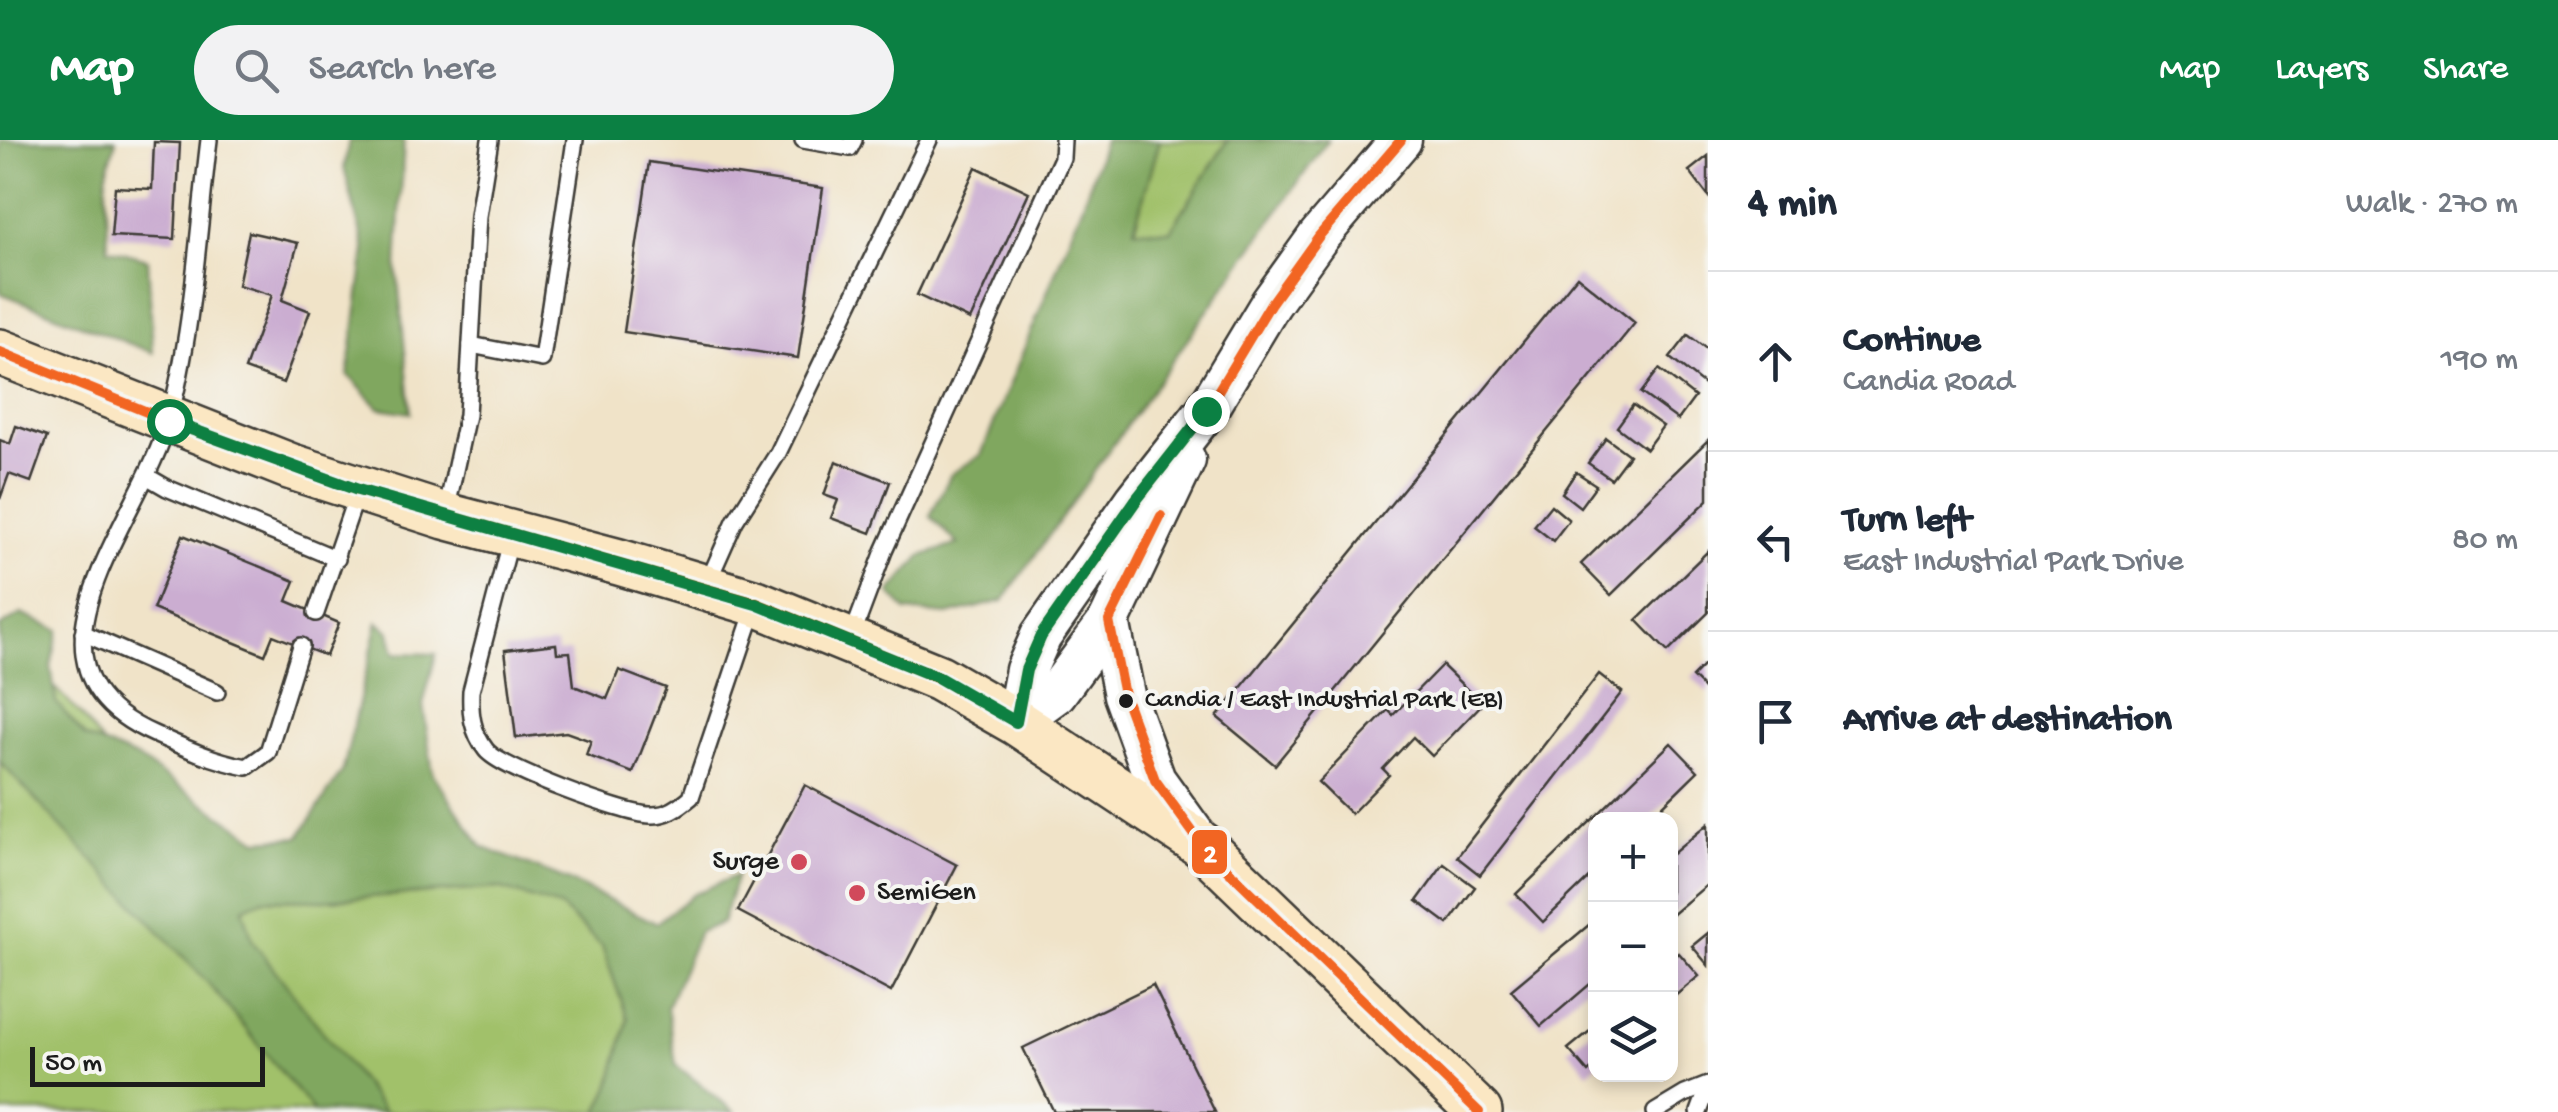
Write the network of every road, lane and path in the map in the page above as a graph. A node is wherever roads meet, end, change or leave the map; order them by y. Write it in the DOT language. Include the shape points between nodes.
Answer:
graph roads {
  1 [pos="209,140"];
  2 [pos="490,140"];
  3 [pos="575,140"];
  4 [pos="803,140"];
  5 [pos="854,140"];
  6 [pos="929,140"];
  7 [pos="1063,140"];
  8 [pos="1401,140"];
  9 [pos="471,345"];
  10 [pos="0,352"];
  11 [pos="1206,411"];
  12 [pos="169,421"];
  13 [pos="148,478"];
  14 [pos="358,490"];
  15 [pos="445,516"];
  16 [pos="512,534"];
  17 [pos="337,559"];
  18 [pos="705,588"];
  19 [pos="756,604"];
  20 [pos="316,613"];
  21 [pos="1109,621"];
  22 [pos="83,632"];
  23 [pos="850,639"];
  24 [pos="302,646"];
  25 [pos="217,692"];
  26 [pos="1016,722"];
  27 [pos="1202,845"];
  28 [pos="1708,1087"];
  29 [pos="1479,1112"];
  30 [pos="1654,1112"];
  31 [pos="1699,1112"];
  1 -- 12 [label="lane"];
  2 -- 9 [label="lane"];
  3 -- 9 [label="lane" via="542,359"];
  4 -- 5 [label="lane" via="850,148"];
  6 -- 18 [label="lane"];
  7 -- 23 [label="lane" via="1062,158"];
  8 -- 11 [label="street" via="1271,303"];
  9 -- 15 [label="lane" via="467,416"];
  10 -- 12 [label="main road"];
  11 -- 21 [label="street"];
  11 -- 26 [label="street" via="1041,636"];
  12 -- 13 [label="lane"];
  12 -- 14 [label="main road"];
  13 -- 17 [label="lane"];
  13 -- 22 [label="lane" via="97,576"];
  14 -- 15 [label="main road"];
  14 -- 17 [label="lane"];
  15 -- 16 [label="main road"];
  16 -- 18 [label="main road"];
  16 -- 19 [label="lane" via="471,692 476,734 499,763 626,811 652,816 691,798"];
  17 -- 20 [label="lane"];
  18 -- 19 [label="main road"];
  19 -- 23 [label="main road"];
  21 -- 26 [label="street" via="1056,693"];
  21 -- 27 [label="street" via="1124,695 1155,780"];
  22 -- 24 [label="lane" via="82,660 92,686 124,721 217,762 247,767 268,752"];
  22 -- 25 [label="lane"];
  23 -- 26 [label="main road"];
  26 -- 27 [label="main road"];
  27 -- 29 [label="main road"];
  28 -- 30 [label="lane"];
  28 -- 31 [label="lane"];
}
